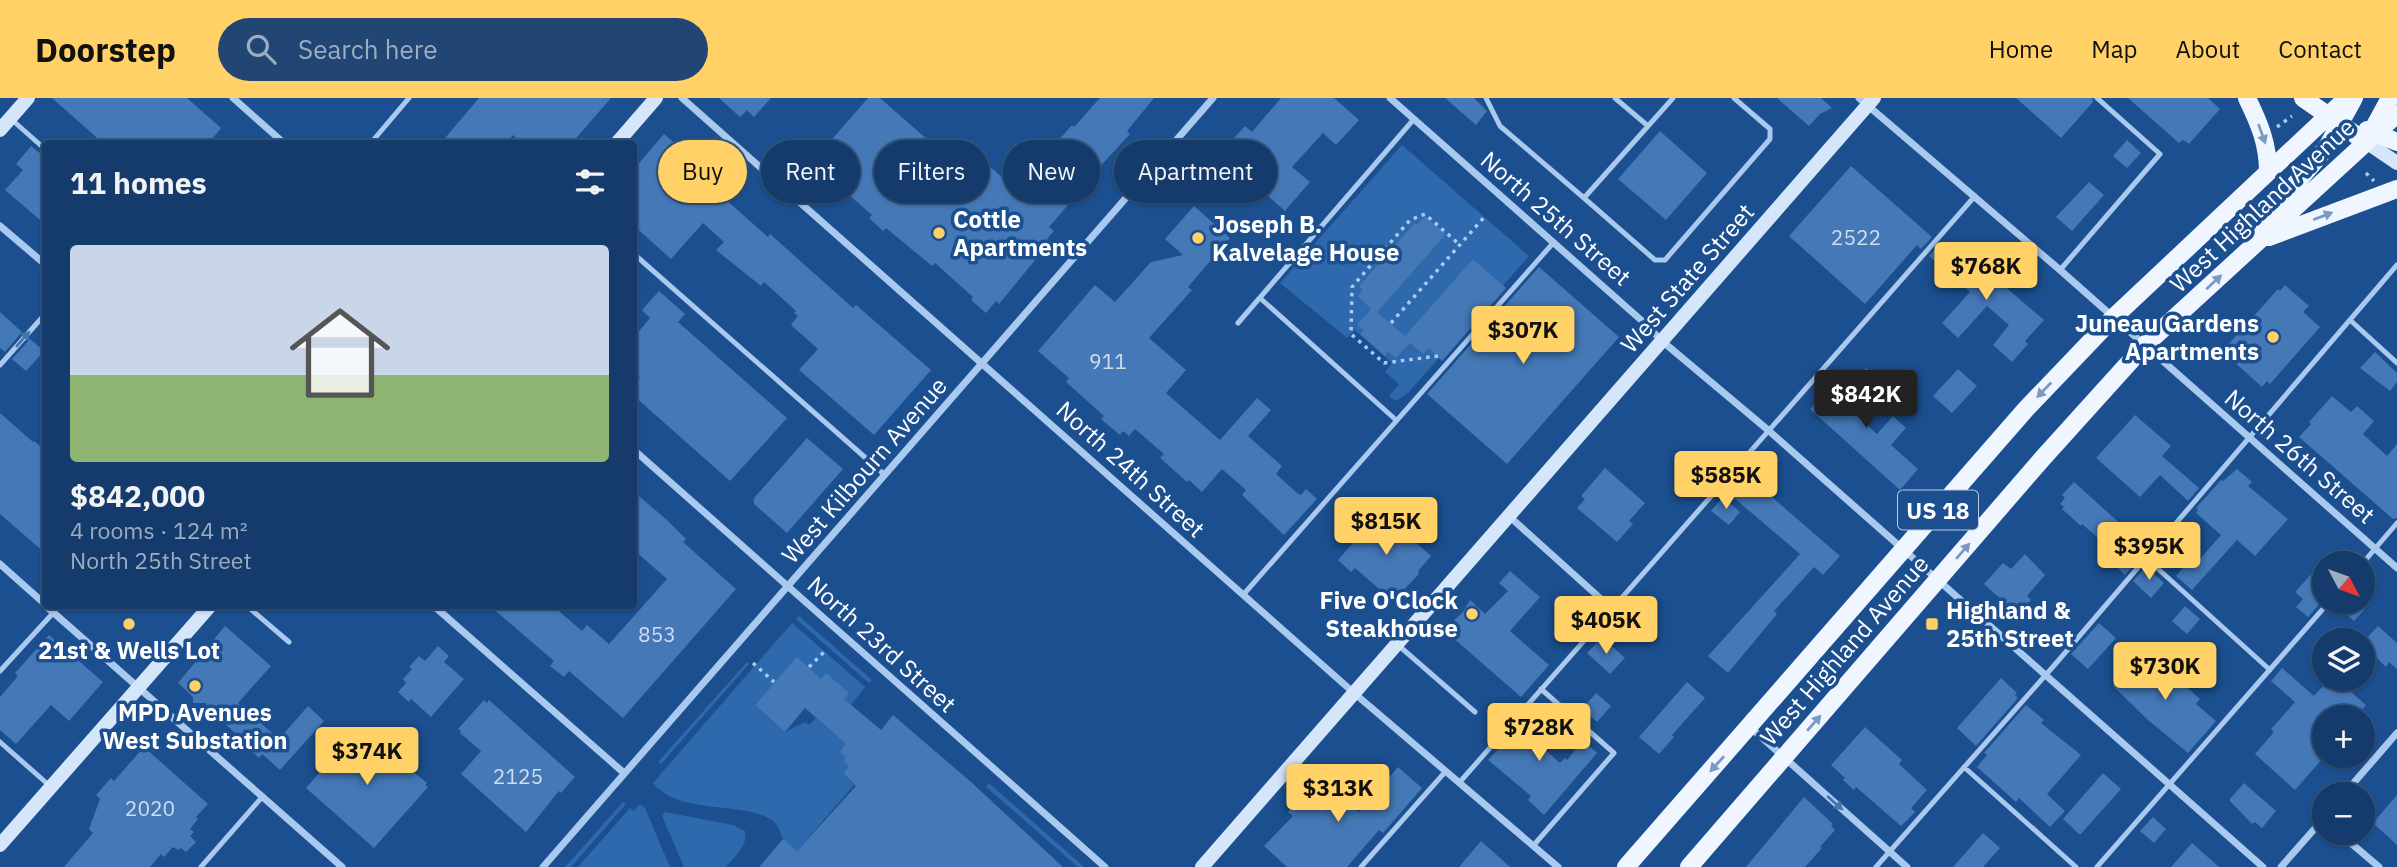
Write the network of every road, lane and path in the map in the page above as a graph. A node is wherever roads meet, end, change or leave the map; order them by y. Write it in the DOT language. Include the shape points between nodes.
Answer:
graph roads {
  1 [pos="28,98"];
  2 [pos="233,98"];
  3 [pos="409,98"];
  4 [pos="656,98"];
  5 [pos="682,98"];
  6 [pos="1213,98"];
  7 [pos="1390,98"];
  8 [pos="1486,98"];
  9 [pos="1615,98"];
  10 [pos="1673,98"];
  11 [pos="1734,98"];
  12 [pos="2097,98"];
  13 [pos="2247,98"];
  14 [pos="2303,98"];
  15 [pos="2347,98"];
  16 [pos="2353,98"];
  17 [pos="1867,101"];
  18 [pos="2389,107"];
  19 [pos="2292,116"];
  20 [pos="10,118"];
  21 [pos="1414,119"];
  22 [pos="2337,119"];
  23 [pos="2287,120"];
  24 [pos="2291,124"];
  25 [pos="1648,126"];
  26 [pos="0,130"];
  27 [pos="2271,131"];
  28 [pos="2371,136"];
  29 [pos="280,140"];
  30 [pos="373,140"];
  31 [pos="619,140"];
  32 [pos="2397,142"];
  33 [pos="42,146"];
  34 [pos="2397,163"];
  35 [pos="2268,172"];
  36 [pos="2375,173"];
  37 [pos="2370,177"];
  38 [pos="2397,189"];
  39 [pos="1975,196"];
  40 [pos="1584,198"];
  41 [pos="1486,215"];
  42 [pos="0,226"];
  43 [pos="2259,241"];
  44 [pos="1554,242"];
  45 [pos="1460,245"];
  46 [pos="637,257"];
  47 [pos="42,262"];
  48 [pos="2397,265"];
  49 [pos="2060,270"];
  50 [pos="1260,298"];
  51 [pos="2114,317"];
  52 [pos="42,318"];
  53 [pos="2350,320"];
  54 [pos="1238,323"];
  55 [pos="1391,323"];
  56 [pos="1662,341"];
  57 [pos="2146,345"];
  58 [pos="983,363"];
  59 [pos="1446,363"];
  60 [pos="2397,363"];
  61 [pos="0,365"];
  62 [pos="1396,419"];
  63 [pos="1768,430"];
  64 [pos="2249,437"];
  65 [pos="637,453"];
  66 [pos="885,475"];
  67 [pos="1510,517"];
  68 [pos="2397,523"];
  69 [pos="2375,548"];
  70 [pos="1903,549"];
  71 [pos="2373,551"];
  72 [pos="2146,558"];
  73 [pos="0,565"];
  74 [pos="2397,568"];
  75 [pos="1938,580"];
  76 [pos="788,586"];
  77 [pos="1243,595"];
  78 [pos="42,600"];
  79 [pos="1611,608"];
  80 [pos="51,609"];
  81 [pos="207,609"];
  82 [pos="250,609"];
  83 [pos="437,609"];
  84 [pos="54,612"];
  85 [pos="2319,614"];
  86 [pos="289,642"];
  87 [pos="1397,644"];
  88 [pos="827,649"];
  89 [pos="753,663"];
  90 [pos="809,667"];
  91 [pos="2270,670"];
  92 [pos="0,671"];
  93 [pos="2046,675"];
  94 [pos="774,682"];
  95 [pos="138,687"];
  96 [pos="1541,689"];
  97 [pos="1354,693"];
  98 [pos="1475,712"];
  99 [pos="1750,727"];
  100 [pos="2397,733"];
  101 [pos="0,742"];
  102 [pos="1784,757"];
  103 [pos="1964,767"];
  104 [pos="1446,771"];
  105 [pos="624,773"];
  106 [pos="2354,782"];
  107 [pos="1459,783"];
  108 [pos="2170,786"];
  109 [pos="51,787"];
  110 [pos="263,796"];
  111 [pos="2312,832"];
  112 [pos="0,845"];
  113 [pos="2353,845"];
  114 [pos="1533,846"];
  115 [pos="1889,851"];
  116 [pos="201,867"];
  117 [pos="342,867"];
  118 [pos="542,867"];
  119 [pos="1105,867"];
  120 [pos="1202,867"];
  121 [pos="1361,867"];
  122 [pos="1558,867"];
  123 [pos="1626,867"];
  124 [pos="1689,867"];
  125 [pos="1876,867"];
  126 [pos="1907,867"];
  127 [pos="2076,867"];
  128 [pos="2097,867"];
  129 [pos="2263,867"];
  130 [pos="2281,867"];
  131 [pos="2379,867"];
  1 -- 20 [label="street"];
  2 -- 29 [label="street"];
  3 -- 30 [label="lane"];
  4 -- 31 [label="street"];
  5 -- 58 [label="street, North 24th Street"];
  6 -- 58 [label="street, West Kilbourn Avenue"];
  7 -- 21 [label="street, North 25th Street"];
  8 -- 40 [label="lane" via="1500,126"];
  9 -- 25 [label="lane"];
  10 -- 25 [label="lane"];
  11 -- 40 [label="lane" via="1770,129 1770,139 1665,260 1655,260"];
  12 -- 49 [label="lane" via="2160,154"];
  13 -- 35 [label="main road, one-way" via="2264,135"];
  14 -- 22 [label="main road"];
  15 -- 22 [label="main road, US 18"];
  16 -- 18 [label="main road"];
  16 -- 22 [label="main road"];
  17 -- 39 [label="street, North 26th Street"];
  17 -- 56 [label="street, West State Street"];
  18 -- 28 [label="main road, West Highland Avenue / US 18"];
  19 -- 23 [label="path"];
  20 -- 26 [label="street"];
  20 -- 33 [label="lane"];
  21 -- 44 [label="street, North 25th Street"];
  21 -- 50 [label="lane"];
  22 -- 28 [label="main road"];
  22 -- 35 [label="main road, US 18"];
  22 -- 43 [label="main road" via="2316,162 2269,215"];
  23 -- 24 [label="path"];
  23 -- 27 [label="path"];
  25 -- 40 [label="lane"];
  28 -- 32 [label="main road"];
  28 -- 34 [label="street"];
  28 -- 43 [label="main road, West Highland Avenue / US 18"];
  35 -- 51 [label="main road, West Highland Avenue / US 18"];
  36 -- 37 [label="path"];
  43 -- 38 [label="main road, one-way"];
  39 -- 49 [label="street, North 26th Street"];
  39 -- 63 [label="lane"];
  41 -- 45 [label="path"];
  42 -- 47 [label="street"];
  57 -- 43 [label="main road, West Highland Avenue / US 18, one-way"];
  44 -- 56 [label="street, North 25th Street"];
  44 -- 59 [label="lane"];
  45 -- 55 [label="path"];
  45 -- 59 [label="path" via="1425,214 1410,220 1352,286 1351,334 1384,363 1437,355"];
  46 -- 66 [label="lane"];
  48 -- 53 [label="lane"];
  49 -- 51 [label="street, North 26th Street"];
  50 -- 54 [label="lane"];
  50 -- 62 [label="lane"];
  51 -- 57 [label="street, North 26th Street"];
  51 -- 70 [label="main road, West Highland Avenue / US 18, one-way"];
  61 -- 52 [label="lane, one-way"];
  53 -- 60 [label="lane"];
  53 -- 64 [label="lane"];
  56 -- 63 [label="street, North 25th Street"];
  56 -- 67 [label="street, West State Street"];
  57 -- 64 [label="street, North 26th Street"];
  75 -- 57 [label="main road, West Highland Avenue / US 18, one-way"];
  58 -- 66 [label="street, West Kilbourn Avenue"];
  58 -- 77 [label="street, North 24th Street"];
  59 -- 62 [label="lane"];
  62 -- 77 [label="lane"];
  63 -- 70 [label="street, North 25th Street"];
  63 -- 79 [label="lane"];
  64 -- 69 [label="street, North 26th Street"];
  64 -- 72 [label="lane"];
  65 -- 76 [label="street, North 23rd Street"];
  66 -- 76 [label="street, West Kilbourn Avenue"];
  67 -- 79 [label="street"];
  67 -- 87 [label="street, West State Street"];
  68 -- 69 [label="lane"];
  69 -- 71 [label="lane"];
  69 -- 74 [label="street, North 26th Street"];
  70 -- 75 [label="street, North 25th Street"];
  70 -- 99 [label="main road, West Highland Avenue / US 18"];
  72 -- 91 [label="lane"];
  72 -- 93 [label="lane"];
  73 -- 78 [label="street"];
  75 -- 93 [label="street, North 25th Street"];
  102 -- 75 [label="main road, West Highland Avenue / US 18, one-way"];
  76 -- 105 [label="street, West Kilbourn Avenue"];
  76 -- 119 [label="street, North 23rd Street"];
  77 -- 97 [label="street, North 24th Street"];
  79 -- 96 [label="lane"];
  80 -- 84 [label="street"];
  81 -- 95 [label="street"];
  82 -- 86 [label="lane"];
  83 -- 105 [label="street"];
  84 -- 92 [label="lane"];
  84 -- 95 [label="street"];
  85 -- 91 [label="lane"];
  87 -- 97 [label="street, West State Street"];
  87 -- 98 [label="lane"];
  88 -- 90 [label="path"];
  89 -- 94 [label="path"];
  91 -- 108 [label="lane"];
  93 -- 103 [label="lane"];
  93 -- 108 [label="street, North 25th Street"];
  95 -- 109 [label="street"];
  95 -- 110 [label="street"];
  96 -- 107 [label="lane"];
  96 -- 114 [label="lane" via="1614,753"];
  97 -- 104 [label="street, North 24th Street"];
  97 -- 120 [label="street, West State Street"];
  99 -- 102 [label="street"];
  99 -- 123 [label="main road, West Highland Avenue / US 18, one-way"];
  100 -- 106 [label="street"];
  101 -- 109 [label="lane"];
  102 -- 115 [label="street, one-way"];
  102 -- 124 [label="main road, West Highland Avenue / US 18"];
  103 -- 115 [label="lane"];
  103 -- 127 [label="lane"];
  104 -- 107 [label="street, North 24th Street"];
  104 -- 121 [label="lane"];
  105 -- 118 [label="street, West Kilbourn Avenue"];
  107 -- 114 [label="street, North 24th Street"];
  108 -- 128 [label="lane"];
  108 -- 129 [label="street, North 25th Street"];
  109 -- 112 [label="street"];
  110 -- 116 [label="lane"];
  110 -- 117 [label="street"];
  111 -- 130 [label="street"];
  113 -- 131 [label="street"];
  114 -- 122 [label="street, North 24th Street"];
  115 -- 125 [label="lane"];
  115 -- 126 [label="street"];
}
